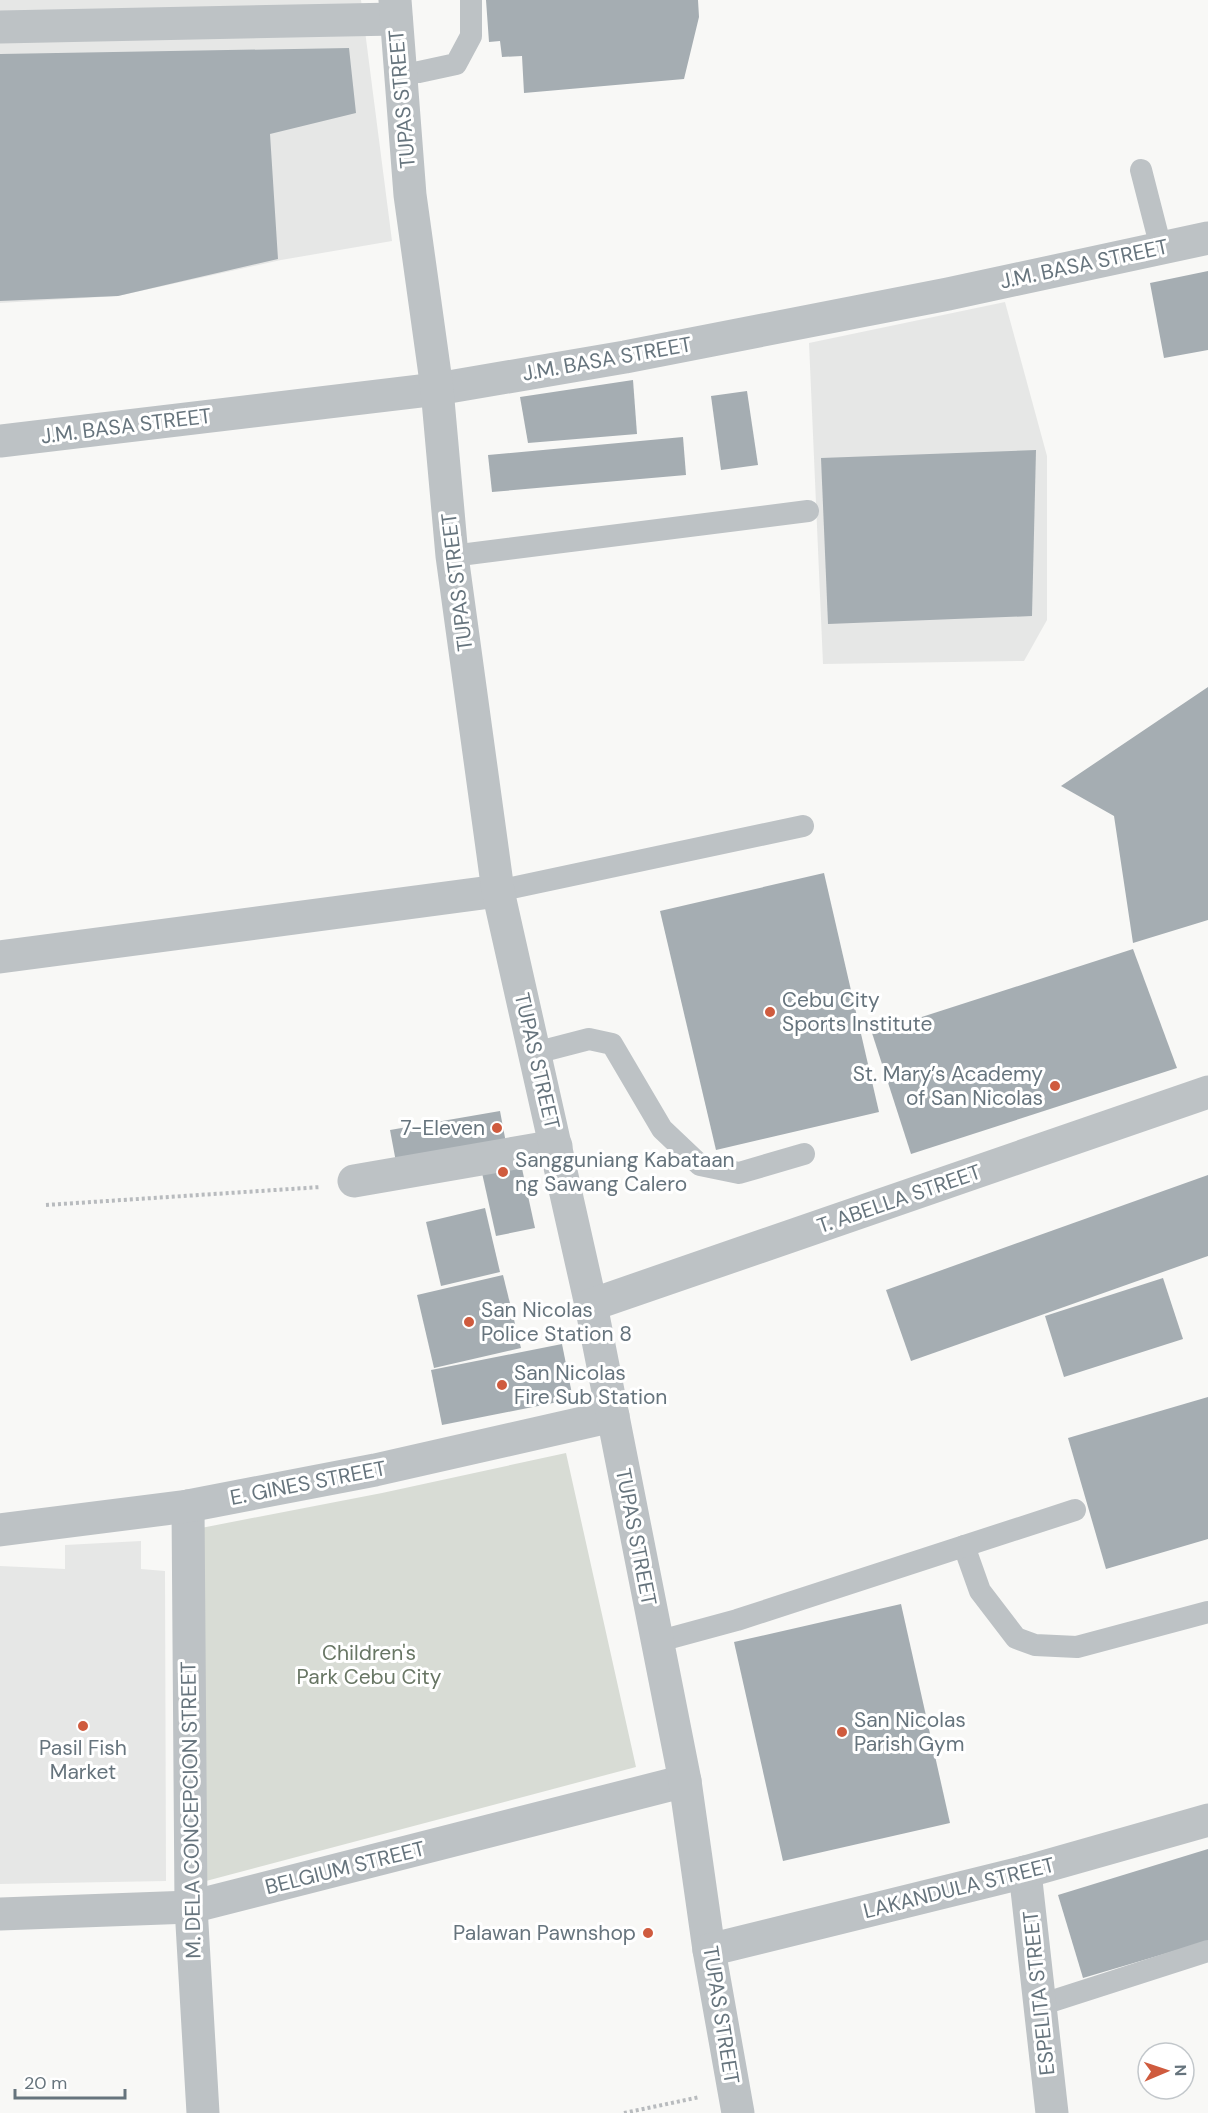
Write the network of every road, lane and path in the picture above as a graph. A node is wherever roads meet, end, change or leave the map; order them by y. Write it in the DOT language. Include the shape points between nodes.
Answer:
graph roads {
  1 [pos="471,0"];
  2 [pos="322,10"];
  3 [pos="395,10"];
  4 [pos="0,27"];
  5 [pos="400,73"];
  6 [pos="1141,170"];
  7 [pos="1208,238"];
  8 [pos="1161,248"];
  9 [pos="437,390"];
  10 [pos="0,441"];
  11 [pos="808,511"];
  12 [pos="452,556"];
  13 [pos="803,826"];
  14 [pos="498,891"];
  15 [pos="0,957"];
  16 [pos="535,1053"];
  17 [pos="1208,1092"];
  18 [pos="556,1146"];
  19 [pos="804,1154"];
  20 [pos="354,1181"];
  21 [pos="46,1205"];
  22 [pos="591,1305"];
  23 [pos="613,1416"];
  24 [pos="188,1506"];
  25 [pos="1075,1510"];
  26 [pos="0,1530"];
  27 [pos="964,1546"];
  28 [pos="1208,1612"];
  29 [pos="656,1642"];
  30 [pos="685,1781"];
  31 [pos="1208,1820"];
  32 [pos="1025,1872"];
  33 [pos="191,1907"];
  34 [pos="0,1914"];
  35 [pos="709,1950"];
  36 [pos="1208,1951"];
  37 [pos="1040,2005"];
  38 [pos="735,2102"];
  39 [pos="203,2113"];
  40 [pos="624,2113"];
  41 [pos="1052,2113"];
  1 -- 5 [label="lane" via="471,36 456,64"];
  2 -- 3 [label="street"];
  2 -- 4 [label="street"];
  3 -- 5 [label="street, TUPAS STREET"];
  5 -- 9 [label="street, TUPAS STREET" via="410,195"];
  6 -- 8 [label="lane"];
  7 -- 8 [label="street, J.M. BASA STREET"];
  8 -- 9 [label="street, J.M. BASA STREET" via="948,294"];
  9 -- 10 [label="street, J.M. BASA STREET"];
  9 -- 12 [label="street, TUPAS STREET"];
  11 -- 12 [label="lane"];
  12 -- 14 [label="street, TUPAS STREET"];
  13 -- 14 [label="lane"];
  14 -- 15 [label="street"];
  14 -- 16 [label="street, TUPAS STREET"];
  16 -- 18 [label="street, TUPAS STREET"];
  16 -- 19 [label="lane" via="589,1039 612,1044 662,1129 700,1165 739,1173"];
  17 -- 22 [label="street, T. ABELLA STREET"];
  18 -- 20 [label="street"];
  18 -- 22 [label="street, TUPAS STREET"];
  20 -- 21 [label="path" via="316,1188"];
  22 -- 23 [label="street, TUPAS STREET"];
  23 -- 24 [label="street, E. GINES STREET" via="375,1470"];
  23 -- 29 [label="street, TUPAS STREET"];
  24 -- 26 [label="street, E. GINES STREET"];
  24 -- 33 [label="street, M. DELA CONCEPCION STREET"];
  25 -- 27 [label="lane"];
  27 -- 28 [label="lane" via="980,1591 1016,1638 1035,1646 1077,1647"];
  27 -- 29 [label="lane" via="737,1620"];
  29 -- 30 [label="street, TUPAS STREET"];
  30 -- 33 [label="street, BELGIUM STREET"];
  30 -- 35 [label="street, TUPAS STREET"];
  31 -- 32 [label="street, LAKANDULA STREET"];
  32 -- 35 [label="street, LAKANDULA STREET"];
  32 -- 37 [label="street, ESPELITA STREET"];
  33 -- 34 [label="street, BELGIUM STREET"];
  33 -- 39 [label="street, M. DELA CONCEPCION STREET"];
  35 -- 38 [label="street, TUPAS STREET"];
  36 -- 37 [label="lane"];
  37 -- 41 [label="street, ESPELITA STREET"];
  38 -- 40 [label="path"];
}
